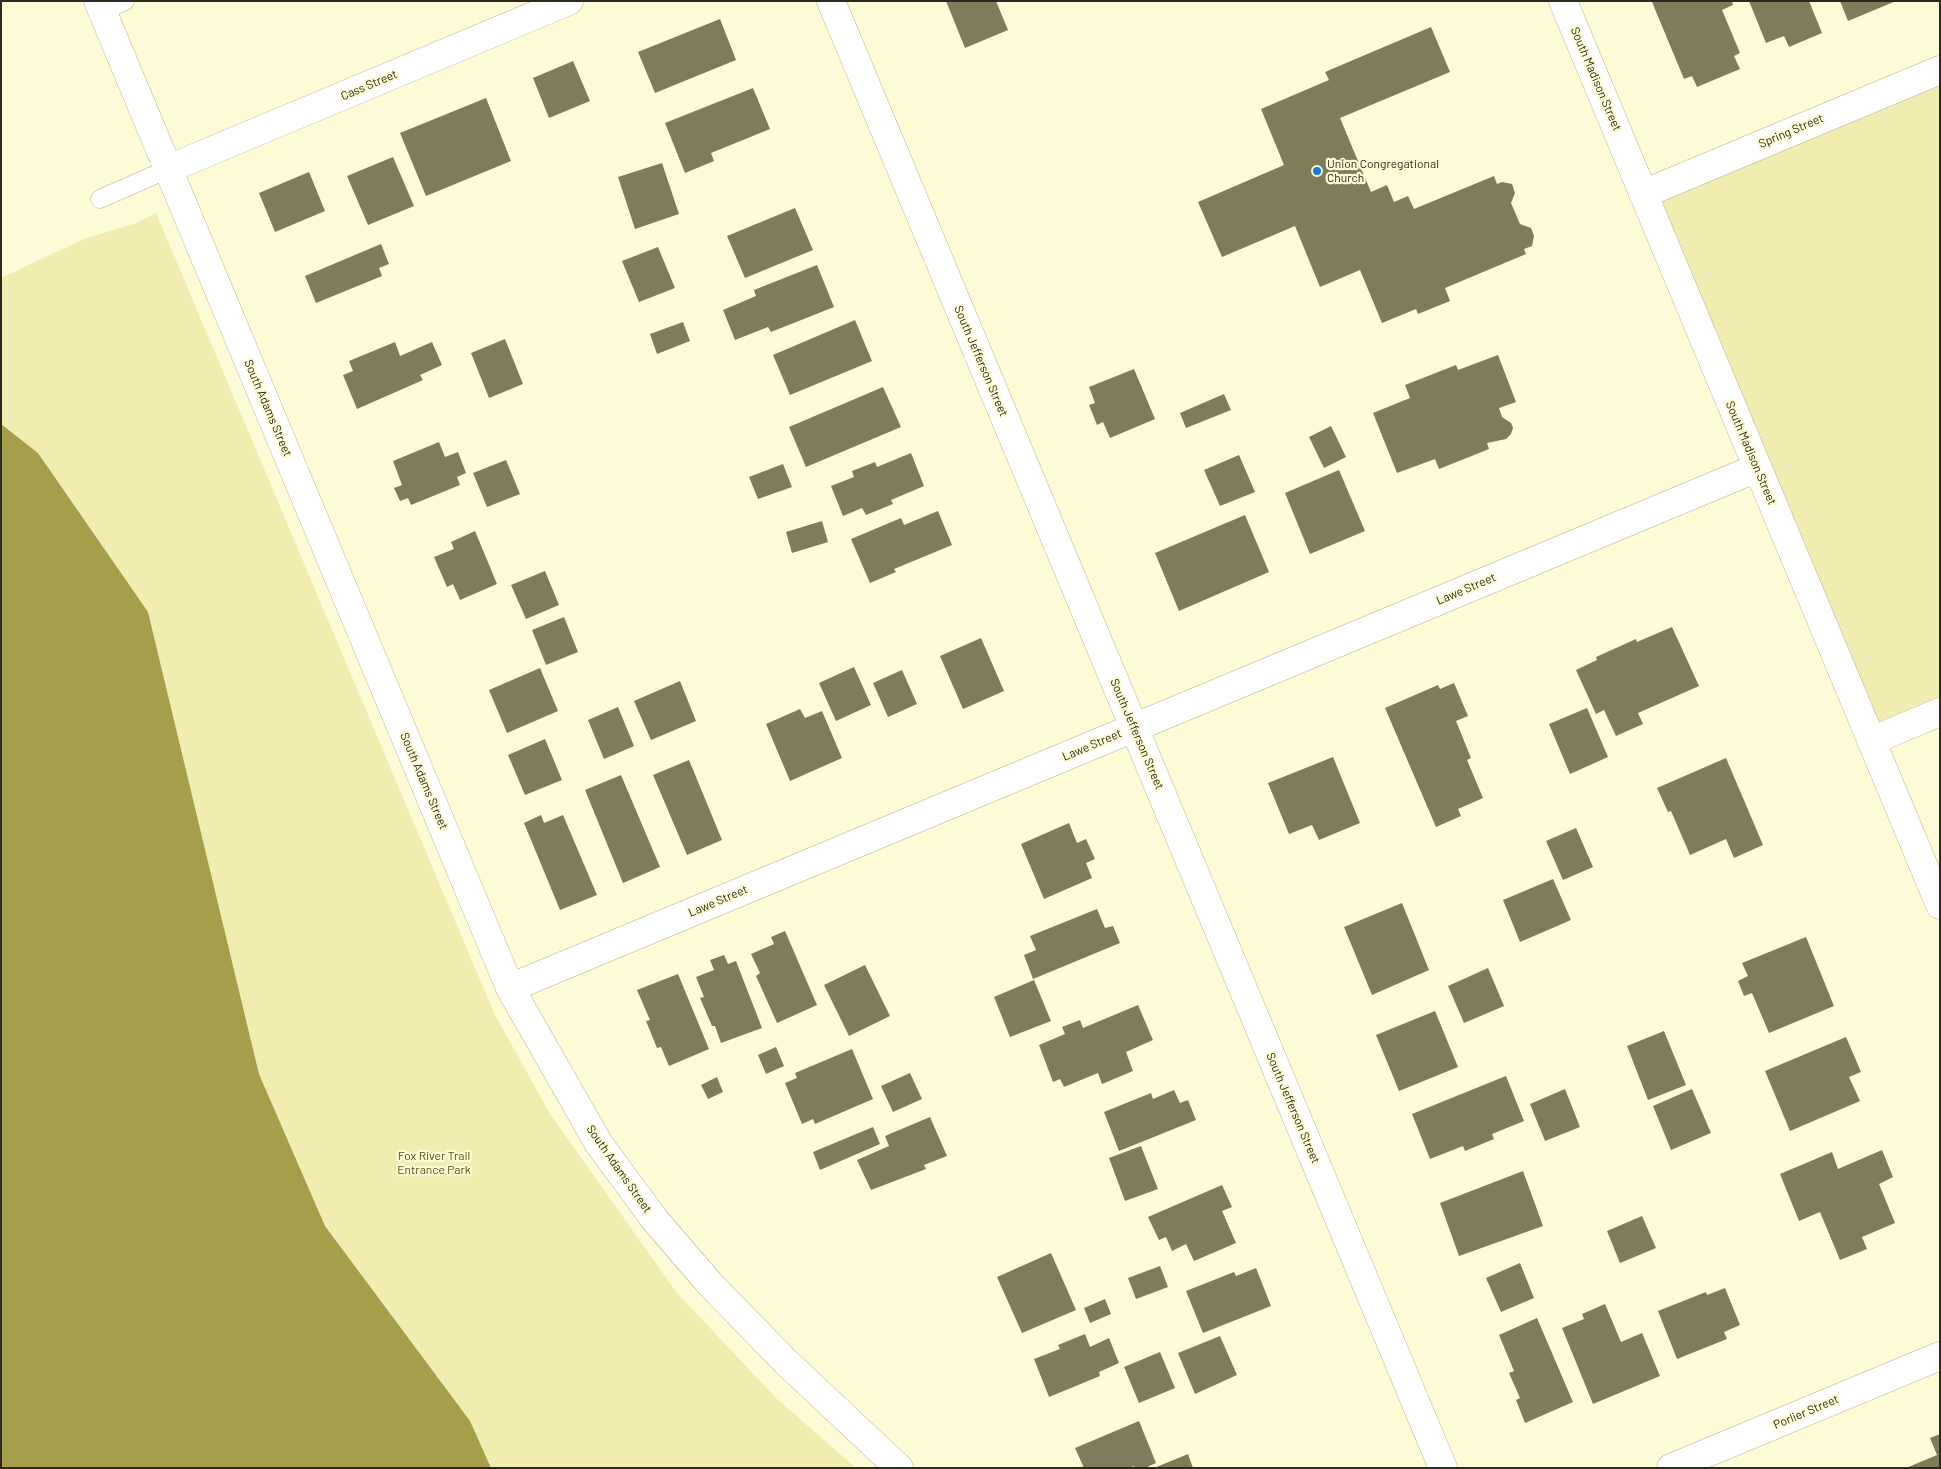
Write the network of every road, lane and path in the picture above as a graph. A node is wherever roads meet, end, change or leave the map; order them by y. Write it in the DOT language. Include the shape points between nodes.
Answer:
graph roads {
  1 [pos="569,1"];
  2 [pos="832,1"];
  3 [pos="1563,1"];
  4 [pos="108,4"];
  5 [pos="530,9"];
  6 [pos="1940,70"];
  7 [pos="168,169"];
  8 [pos="1643,194"];
  9 [pos="100,199"];
  10 [pos="1757,468"];
  11 [pos="1940,712"];
  12 [pos="1134,728"];
  13 [pos="1871,741"];
  14 [pos="1940,905"];
  15 [pos="510,988"];
  16 [pos="1940,1356"];
  17 [pos="899,1468"];
  18 [pos="1443,1468"];
  19 [pos="1672,1468"];
  1 -- 5 [label="street, Cass Street"];
  2 -- 12 [label="street, South Jefferson Street"];
  3 -- 8 [label="street, South Madison Street"];
  4 -- 7 [label="street, South Adams Street"];
  5 -- 7 [label="street, Cass Street"];
  6 -- 8 [label="street, Spring Street"];
  7 -- 9 [label="lane"];
  7 -- 15 [label="street, South Adams Street"];
  8 -- 10 [label="street, South Madison Street"];
  10 -- 12 [label="street, Lawe Street"];
  10 -- 13 [label="street, South Madison Street"];
  11 -- 13 [label="street"];
  12 -- 15 [label="street, Lawe Street"];
  12 -- 18 [label="street, South Jefferson Street"];
  13 -- 14 [label="street, South Madison Street"];
  15 -- 17 [label="street, South Adams Street" via="599,1144 655,1220 710,1284 785,1361"];
  16 -- 19 [label="street, Porlier Street"];
}
